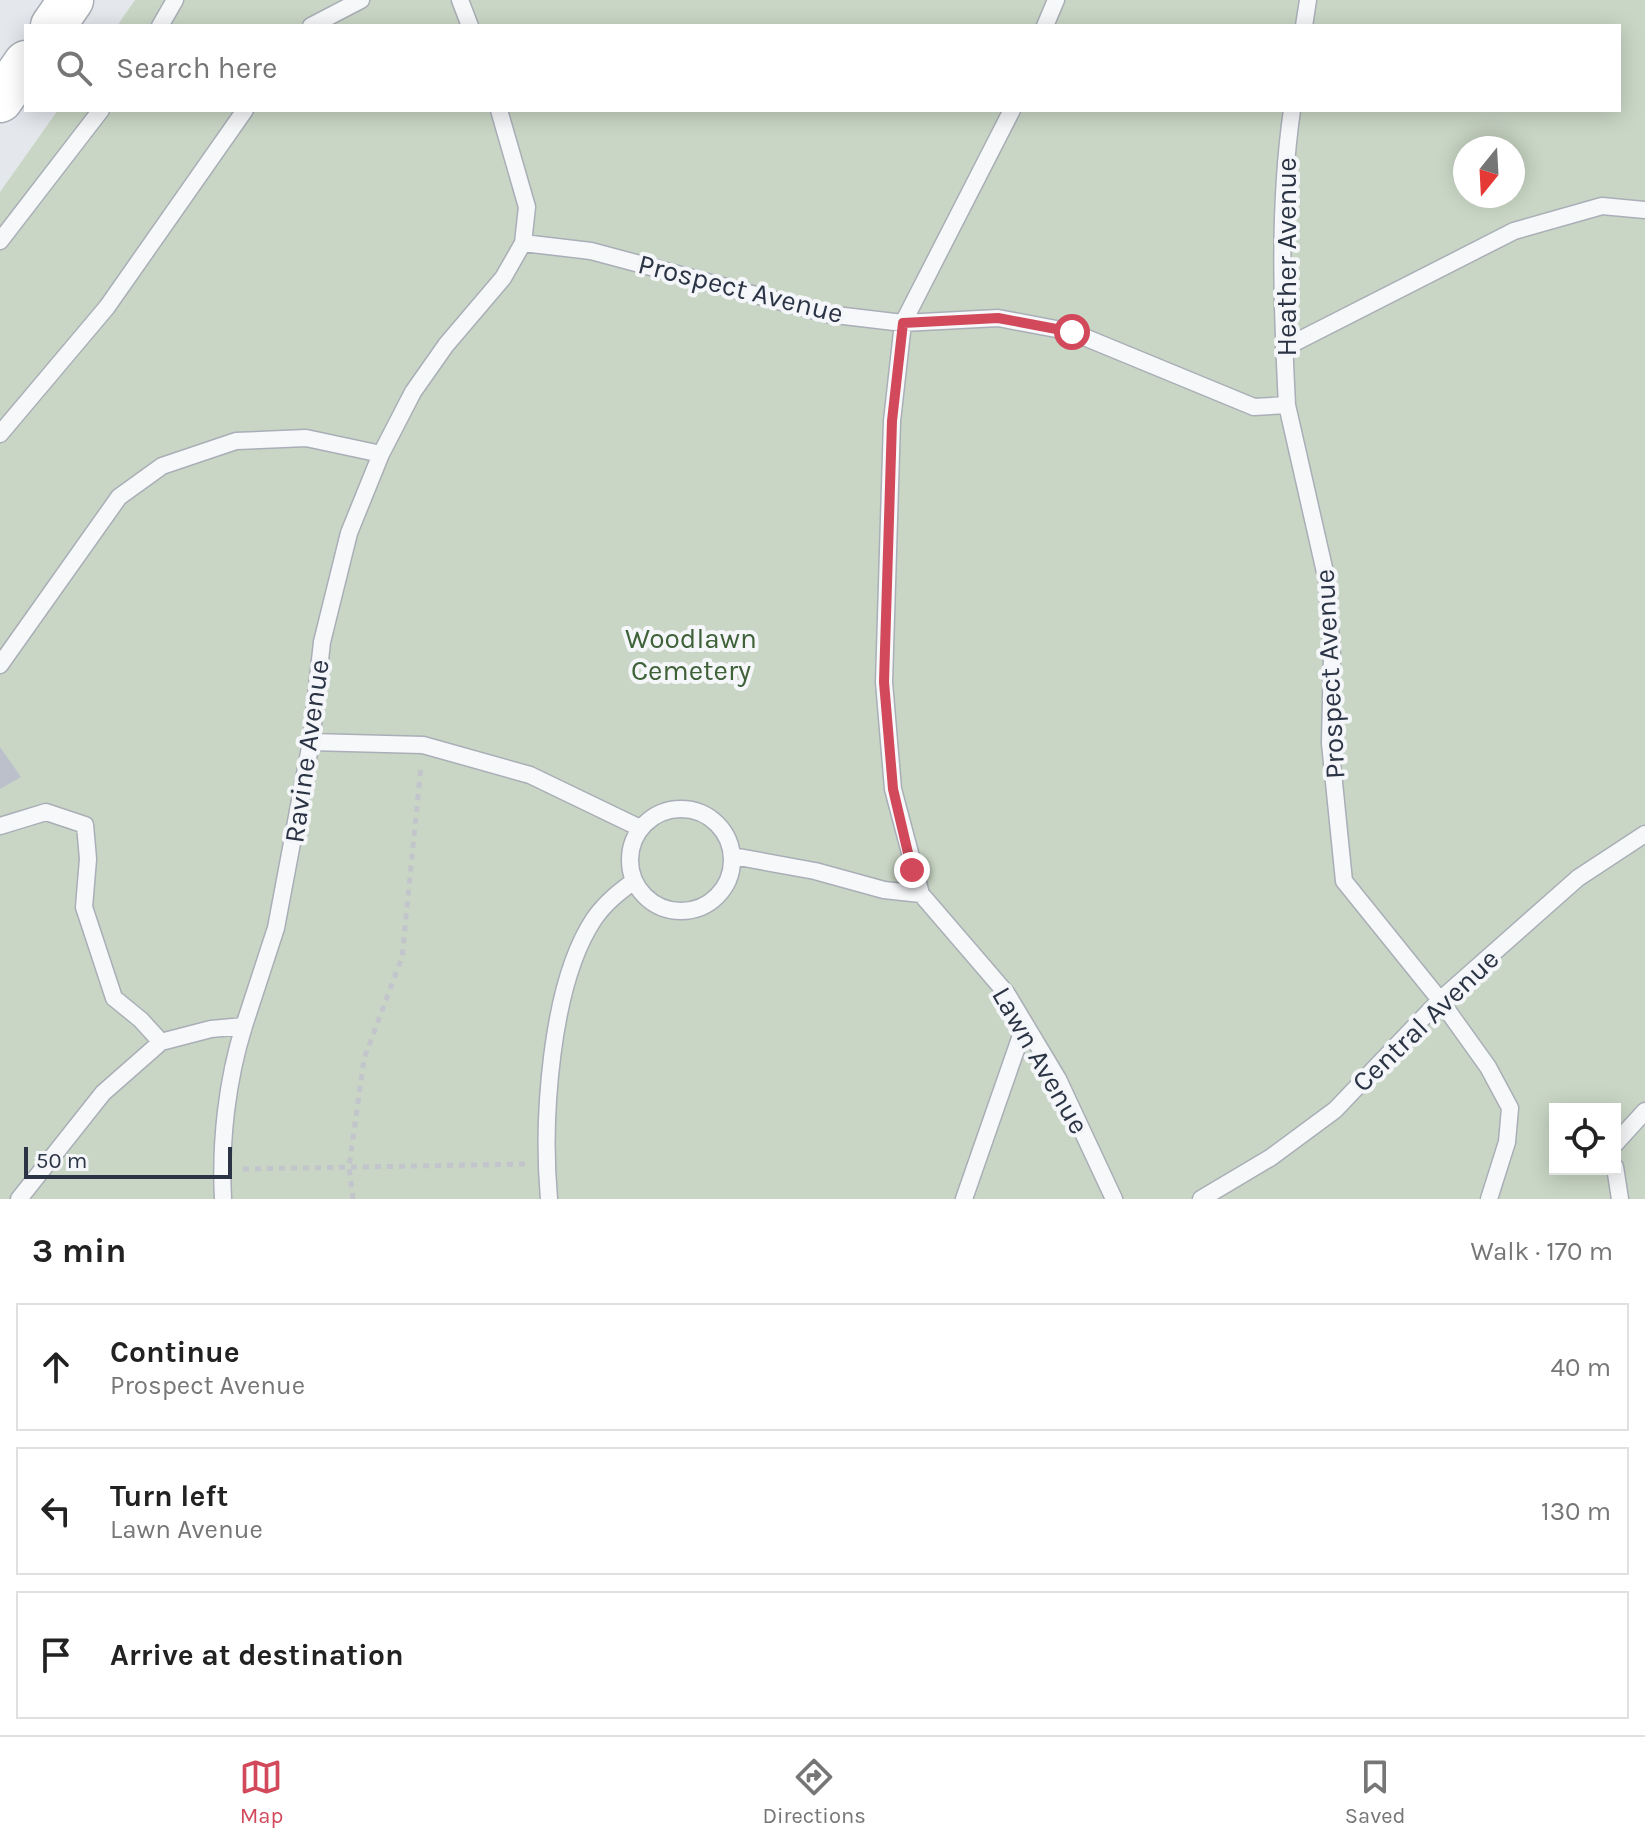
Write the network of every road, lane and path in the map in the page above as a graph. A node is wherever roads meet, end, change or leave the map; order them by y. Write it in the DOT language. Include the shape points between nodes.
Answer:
graph roads {
  1 [pos="71,0"];
  2 [pos="175,0"];
  3 [pos="361,0"];
  4 [pos="460,0"];
  5 [pos="1056,0"];
  6 [pos="1308,0"];
  7 [pos="54,24"];
  8 [pos="161,24"];
  9 [pos="315,24"];
  10 [pos="469,24"];
  11 [pos="1046,24"];
  12 [pos="1304,24"];
  13 [pos="24,66"];
  14 [pos="0,100"];
  15 [pos="99,112"];
  16 [pos="244,112"];
  17 [pos="500,112"];
  18 [pos="1011,112"];
  19 [pos="1292,112"];
  20 [pos="1645,210"];
  21 [pos="0,241"];
  22 [pos="523,243"];
  23 [pos="903,323"];
  24 [pos="1284,348"];
  25 [pos="1287,405"];
  26 [pos="0,434"];
  27 [pos="381,454"];
  28 [pos="0,665"];
  29 [pos="311,742"];
  30 [pos="423,745"];
  31 [pos="0,826"];
  32 [pos="640,828"];
  33 [pos="1645,834"];
  34 [pos="733,856"];
  35 [pos="634,881"];
  36 [pos="921,894"];
  37 [pos="1440,1000"];
  38 [pos="1025,1024"];
  39 [pos="244,1026"];
  40 [pos="161,1042"];
  41 [pos="1645,1111"];
  42 [pos="1621,1137"];
  43 [pos="546,1164"];
  44 [pos="349,1167"];
  45 [pos="221,1170"];
  46 [pos="1616,1175"];
  47 [pos="19,1199"];
  48 [pos="223,1199"];
  49 [pos="353,1199"];
  50 [pos="549,1199"];
  51 [pos="964,1199"];
  52 [pos="1114,1199"];
  53 [pos="1201,1199"];
  54 [pos="1489,1199"];
  55 [pos="1620,1199"];
  1 -- 7 [label="main road"];
  2 -- 8 [label="lane"];
  3 -- 9 [label="lane"];
  4 -- 10 [label="lane"];
  5 -- 11 [label="lane"];
  6 -- 12 [label="lane"];
  13 -- 14 [label="main road"];
  15 -- 21 [label="lane"];
  16 -- 26 [label="lane" via="107,307"];
  17 -- 22 [label="lane, Ravine Avenue" via="527,207"];
  18 -- 23 [label="lane, Lawn Avenue"];
  19 -- 24 [label="lane, Heather Avenue" via="1286,146"];
  20 -- 24 [label="lane" via="1602,206 1514,231"];
  22 -- 23 [label="lane, Prospect Avenue" via="591,251 827,314"];
  22 -- 27 [label="lane, Ravine Avenue" via="503,278 413,392"];
  23 -- 25 [label="lane, Prospect Avenue" via="998,318 1072,332 1254,407"];
  23 -- 36 [label="lane, Lawn Avenue" via="892,421 884,682 893,789"];
  24 -- 25 [label="lane, Heather Avenue"];
  25 -- 37 [label="lane, Prospect Avenue" via="1327,581 1330,743 1344,881"];
  27 -- 28 [label="lane" via="306,438 236,441 162,466 119,497"];
  27 -- 29 [label="lane, Ravine Avenue" via="349,533 322,642"];
  29 -- 30 [label="lane"];
  29 -- 39 [label="lane, Ravine Avenue" via="276,928"];
  30 -- 32 [label="lane" via="530,775"];
  30 -- 44 [label="path" via="402,957 364,1059"];
  31 -- 40 [label="lane" via="46,812 85,825 84,907 114,998"];
  32 -- 34 [label="lane" via="671,809 699,811 726,834"];
  32 -- 35 [label="lane" via="630,854"];
  33 -- 37 [label="lane, Central Avenue" via="1578,878"];
  34 -- 35 [label="lane" via="724,890 703,907 686,912 652,903"];
  34 -- 36 [label="lane"];
  35 -- 43 [label="lane" via="594,919 570,969 551,1063"];
  36 -- 38 [label="lane, Lawn Avenue" via="1007,994"];
  37 -- 53 [label="lane, Central Avenue" via="1335,1110 1270,1158"];
  37 -- 54 [label="lane, Prospect Avenue" via="1510,1108 1507,1142"];
  38 -- 51 [label="lane"];
  38 -- 52 [label="lane, Lawn Avenue" via="1058,1079"];
  39 -- 40 [label="lane"];
  39 -- 45 [label="lane, Ravine Avenue"];
  40 -- 47 [label="lane" via="103,1093"];
  41 -- 42 [label="lane"];
  43 -- 44 [label="path"];
  43 -- 50 [label="lane"];
  44 -- 45 [label="path"];
  44 -- 49 [label="path"];
  45 -- 48 [label="lane, Ravine Avenue"];
  46 -- 55 [label="lane"];
}
